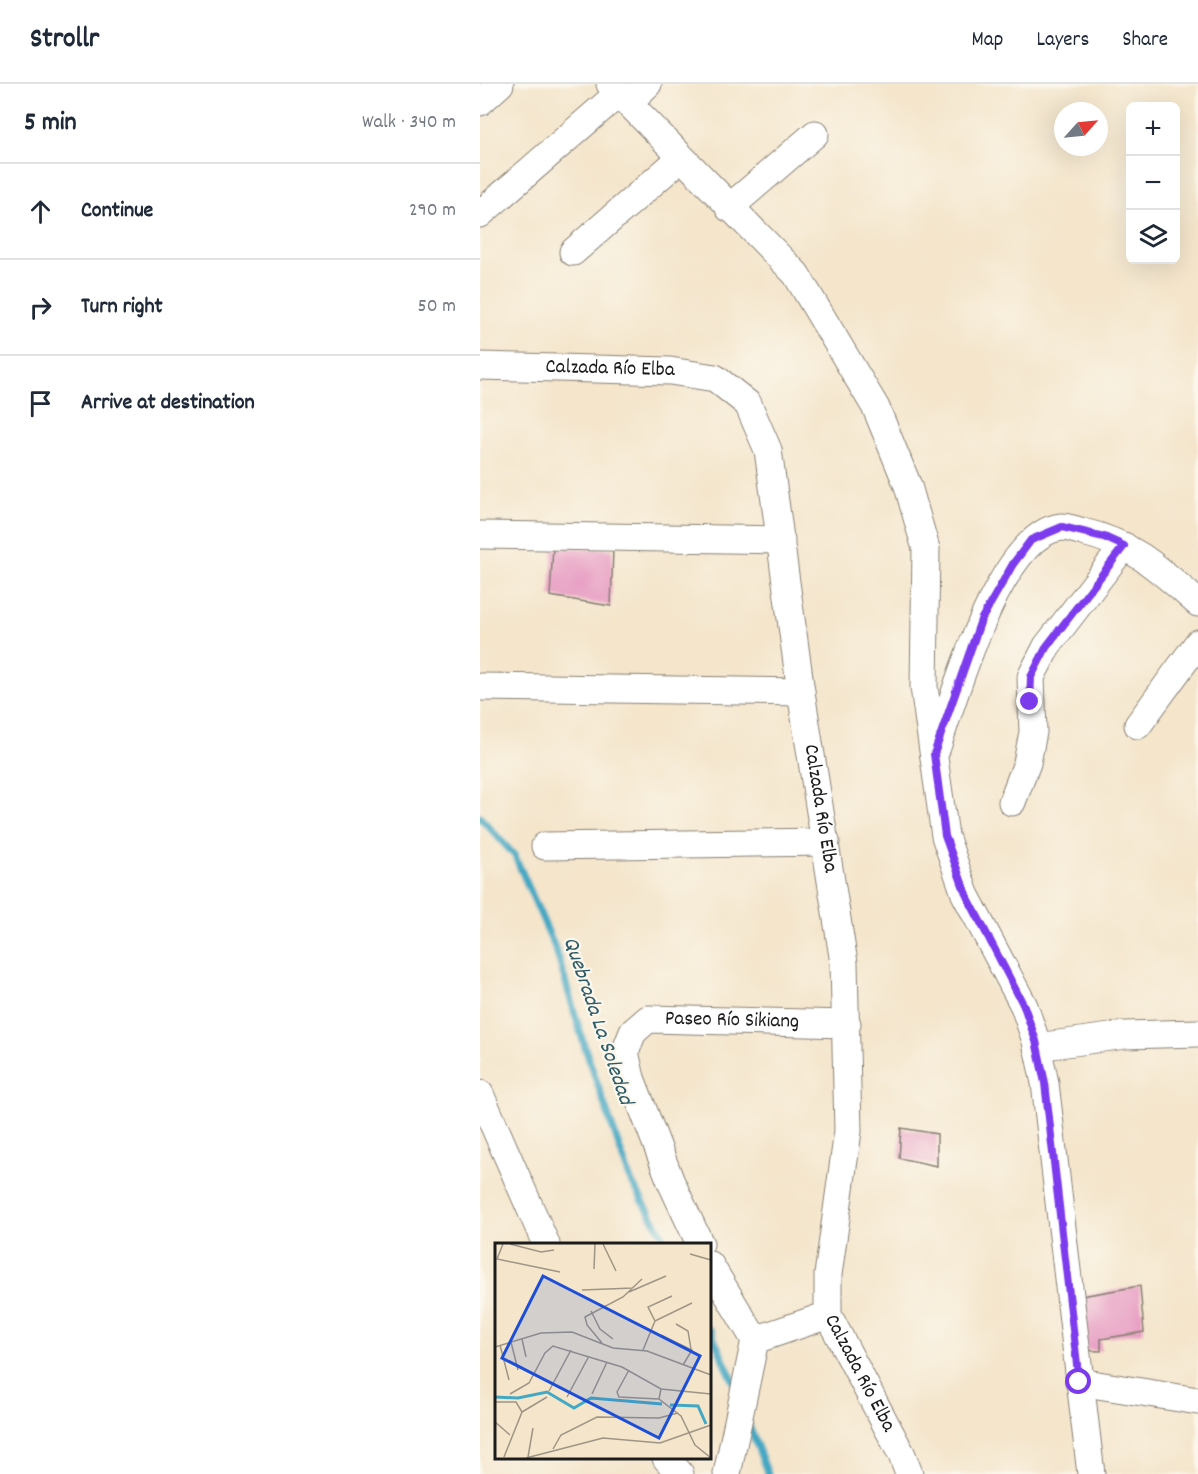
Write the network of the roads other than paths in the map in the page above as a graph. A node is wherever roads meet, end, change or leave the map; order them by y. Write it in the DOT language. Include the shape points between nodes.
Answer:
graph roads {
  1 [pos="500,84"];
  2 [pos="648,84"];
  3 [pos="619,93"];
  4 [pos="480,102"];
  5 [pos="815,134"];
  6 [pos="681,158"];
  7 [pos="729,208"];
  8 [pos="480,214"];
  9 [pos="573,252"];
  10 [pos="480,366"];
  11 [pos="480,535"];
  12 [pos="781,540"];
  13 [pos="1124,546"];
  14 [pos="1198,603"];
  15 [pos="1198,644"];
  16 [pos="480,687"];
  17 [pos="801,692"];
  18 [pos="1138,725"];
  19 [pos="934,754"];
  20 [pos="1012,802"];
  21 [pos="826,842"];
  22 [pos="545,846"];
  23 [pos="847,1024"];
  24 [pos="1198,1033"];
  25 [pos="1037,1047"];
  26 [pos="480,1094"];
  27 [pos="545,1243"];
  28 [pos="699,1243"];
  29 [pos="711,1268"];
  30 [pos="828,1315"];
  31 [pos="754,1340"];
  32 [pos="1079,1382"];
  33 [pos="1198,1401"];
  34 [pos="667,1459"];
  35 [pos="680,1474"];
  36 [pos="727,1474"];
  37 [pos="909,1474"];
  38 [pos="1091,1474"];
  1 -- 4 [label="street"];
  2 -- 3 [label="street"];
  3 -- 6 [label="street"];
  3 -- 8 [label="street"];
  5 -- 7 [label="street"];
  6 -- 7 [label="street"];
  6 -- 9 [label="street"];
  7 -- 19 [label="street" via="796,274 876,408 908,486 926,549 924,687"];
  10 -- 12 [label="street, Calzada Río Elba" via="670,371 715,378 748,404 768,450"];
  11 -- 12 [label="street"];
  12 -- 17 [label="street, Calzada Río Elba"];
  13 -- 14 [label="street" via="1139,553"];
  13 -- 19 [label="street" via="1062,527 1031,540 981,620"];
  13 -- 20 [label="street" via="1047,646 1031,677 1033,732 1028,763"];
  15 -- 18 [label="street"];
  16 -- 17 [label="street"];
  17 -- 21 [label="street, Calzada Río Elba"];
  19 -- 25 [label="street" via="945,836 955,865 1024,1006"];
  21 -- 22 [label="street"];
  21 -- 23 [label="street, Calzada Río Elba" via="844,963"];
  23 -- 28 [label="street, Paseo Río Sikiang" via="648,1019 633,1032 625,1052 631,1078"];
  23 -- 30 [label="street, Calzada Río Elba" via="848,1131 828,1275"];
  24 -- 25 [label="street" via="1125,1035"];
  25 -- 32 [label="street" via="1045,1083"];
  26 -- 27 [label="street"];
  29 -- 31 [label="street"];
  30 -- 31 [label="street"];
  30 -- 37 [label="street, Calzada Río Elba"];
  31 -- 36 [label="street"];
  32 -- 33 [label="street"];
  32 -- 38 [label="street"];
  34 -- 35 [label="street"];
}
